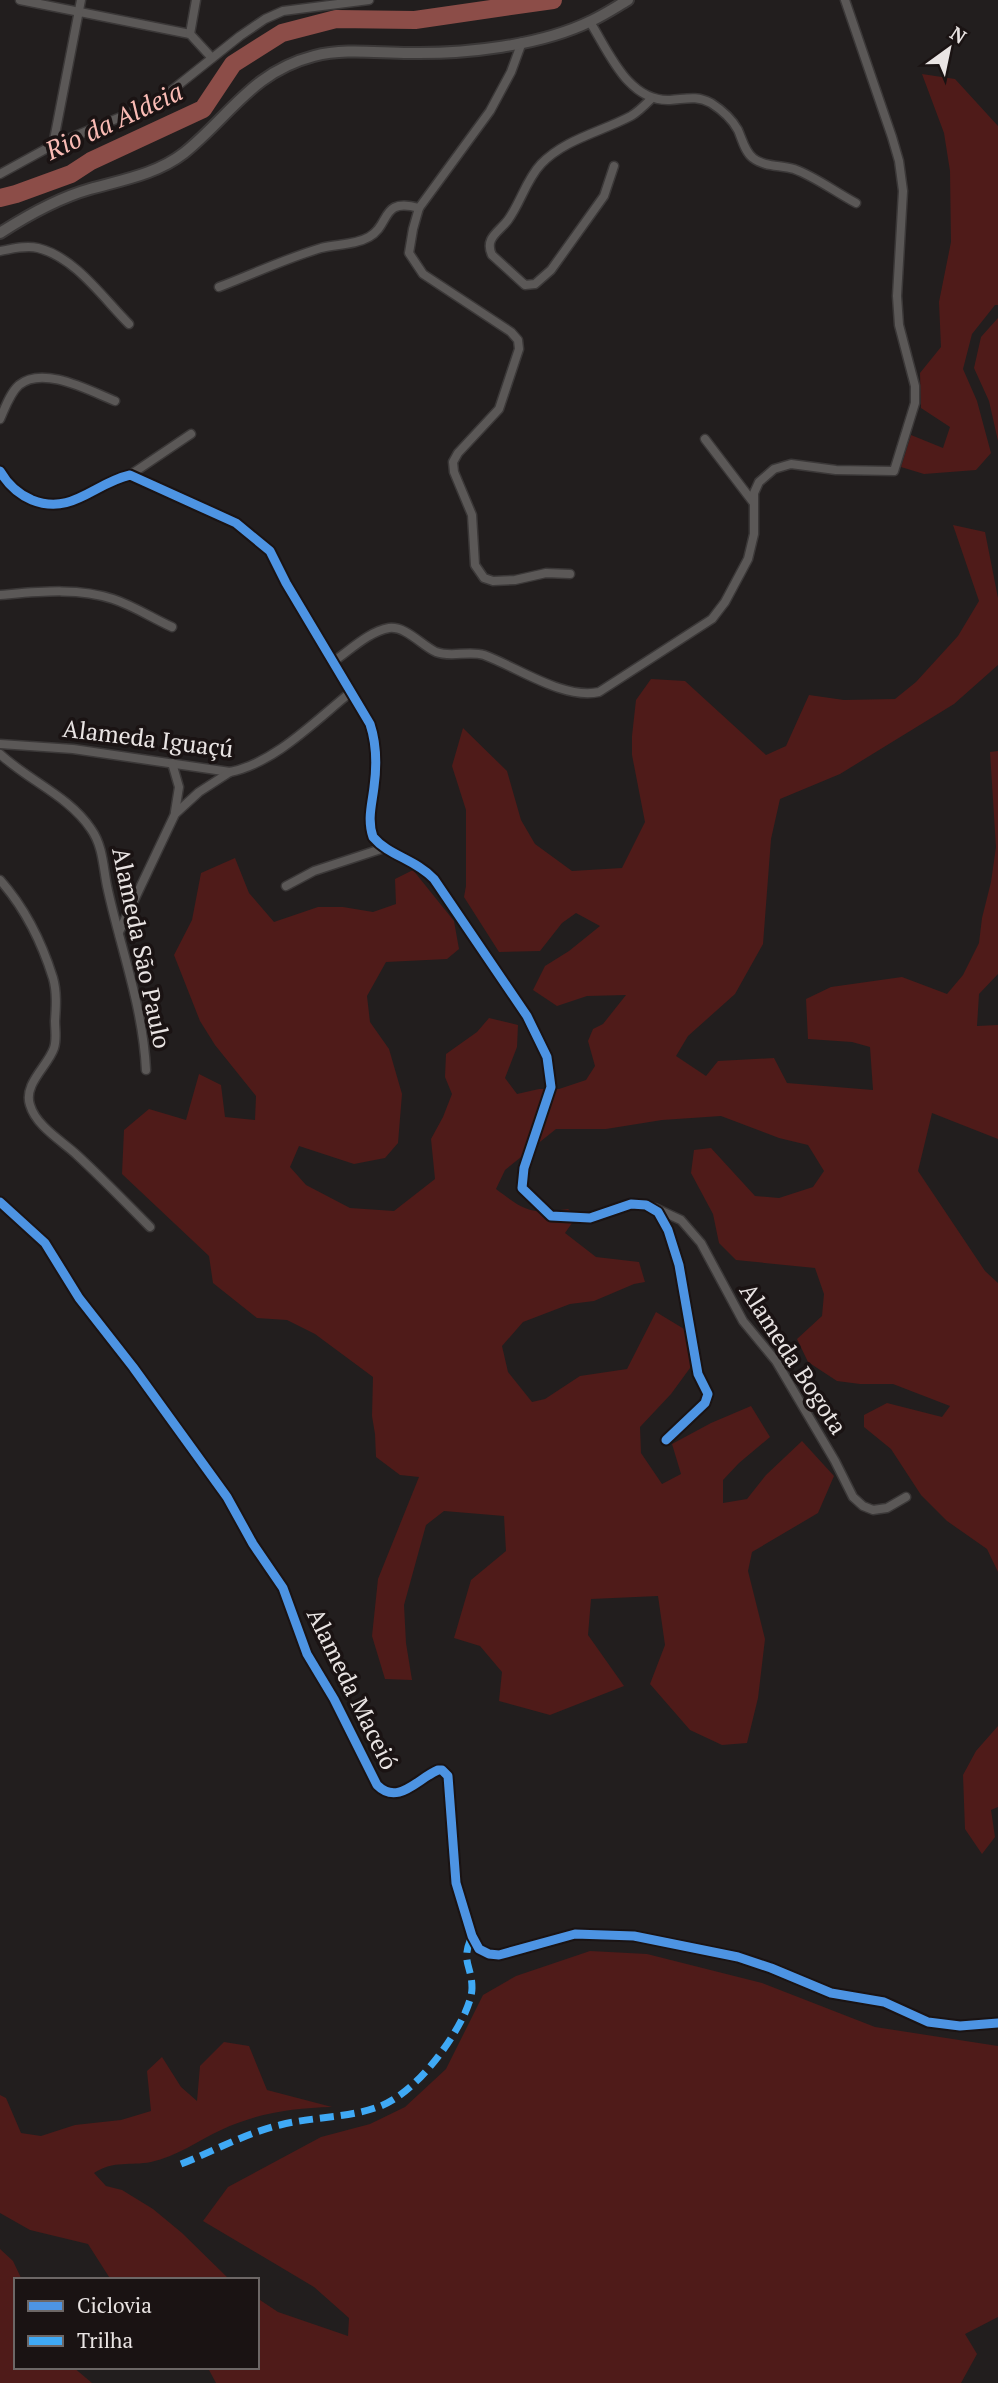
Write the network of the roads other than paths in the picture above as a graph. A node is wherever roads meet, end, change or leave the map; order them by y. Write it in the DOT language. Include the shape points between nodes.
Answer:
graph roads {
  1 [pos="20,0"];
  2 [pos="81,0"];
  3 [pos="197,0"];
  4 [pos="369,0"];
  5 [pos="628,0"];
  6 [pos="845,0"];
  7 [pos="79,11"];
  8 [pos="590,22"];
  9 [pos="190,34"];
  10 [pos="522,42"];
  11 [pos="212,58"];
  12 [pos="652,99"];
  13 [pos="53,145"];
  14 [pos="614,166"];
  15 [pos="0,174"];
  16 [pos="856,202"];
  17 [pos="419,208"];
  18 [pos="0,233"];
  19 [pos="0,251"];
  20 [pos="219,287"];
  21 [pos="129,324"];
  22 [pos="115,401"];
  23 [pos="0,419"];
  24 [pos="191,434"];
  25 [pos="705,439"];
  26 [pos="0,471"];
  27 [pos="130,475"];
  28 [pos="753,502"];
  29 [pos="570,574"];
  30 [pos="0,595"];
  31 [pos="172,626"];
  32 [pos="334,661"];
  33 [pos="351,692"];
  34 [pos="0,744"];
  35 [pos="0,754"];
  36 [pos="172,763"];
  37 [pos="230,772"];
  38 [pos="175,814"];
  39 [pos="384,848"];
  40 [pos="0,880"];
  41 [pos="286,886"];
  42 [pos="119,932"];
  43 [pos="146,1070"];
  44 [pos="0,1202"];
  45 [pos="652,1208"];
  46 [pos="150,1227"];
  47 [pos="666,1440"];
  48 [pos="906,1497"];
  49 [pos="998,2023"];
  1 -- 7 [label="street"];
  2 -- 7 [label="street"];
  3 -- 9 [label="street"];
  4 -- 11 [label="street" via="283,11 253,26"];
  5 -- 8 [label="street"];
  6 -- 28 [label="street" via="900,161 897,296 915,403 894,471 791,464 774,469 759,482"];
  7 -- 9 [label="street"];
  7 -- 13 [label="street"];
  8 -- 10 [label="street"];
  8 -- 12 [label="street" via="626,79"];
  9 -- 11 [label="street"];
  10 -- 17 [label="street" via="490,111"];
  10 -- 18 [label="street" via="464,51 329,52 296,61 254,86 184,153 167,163 67,197"];
  11 -- 13 [label="street" via="157,102"];
  12 -- 14 [label="street" via="633,115 564,146 540,164 509,219 491,238 492,255 524,285 535,284 551,270 604,196"];
  12 -- 16 [label="street" via="695,97 709,102 732,120 754,159 795,170"];
  13 -- 15 [label="street"];
  17 -- 20 [label="street" via="397,206 384,216 372,236 322,248"];
  17 -- 29 [label="street" via="409,253 414,263 518,340 499,409 453,462 472,515 475,565 484,578 493,581"];
  19 -- 21 [label="street" via="23,247 52,253"];
  22 -- 23 [label="street" via="73,384 34,377 18,386"];
  24 -- 27 [label="street"];
  25 -- 28 [label="street"];
  26 -- 27 [label="street" via="17,492 53,506 69,504"];
  27 -- 32 [label="street" via="236,523 258,540 270,551"];
  28 -- 32 [label="street" via="754,534 748,559 712,619 599,692 569,692 478,653 446,655 394,628 377,632"];
  30 -- 31 [label="street" via="102,595"];
  32 -- 33 [label="street"];
  33 -- 37 [label="street, Alameda Iguaçú" via="271,755"];
  33 -- 39 [label="street" via="374,736 376,764 369,821 373,837"];
  34 -- 36 [label="street, Alameda Iguaçú"];
  35 -- 42 [label="street, Alameda São Paulo" via="63,801 91,829 103,856"];
  36 -- 37 [label="street, Alameda Iguaçú"];
  36 -- 38 [label="street" via="179,787"];
  37 -- 38 [label="street"];
  38 -- 42 [label="street"];
  39 -- 41 [label="street"];
  39 -- 45 [label="street" via="416,863 434,879 527,1016 547,1057 551,1087 524,1168 522,1188 553,1216 590,1218 631,1205"];
  40 -- 46 [label="street" via="31,925 56,993 54,1047 32,1087 30,1108"];
  42 -- 43 [label="street, Alameda São Paulo" via="142,1029"];
  44 -- 49 [label="street, Alameda Maceió" via="45,1243 79,1298 221,1489 282,1588 307,1654 377,1784 387,1793 398,1793 438,1770 448,1776 457,1883 479,1949 499,1955 575,1934 634,1936 738,1957 831,1993 884,2002 928,2022 960,2026"];
  45 -- 47 [label="street" via="664,1220 679,1265 698,1374 708,1394 705,1403"];
  45 -- 48 [label="street, Alameda Bogota" via="681,1220 701,1243 743,1321 787,1380 853,1497 873,1510"];
}
